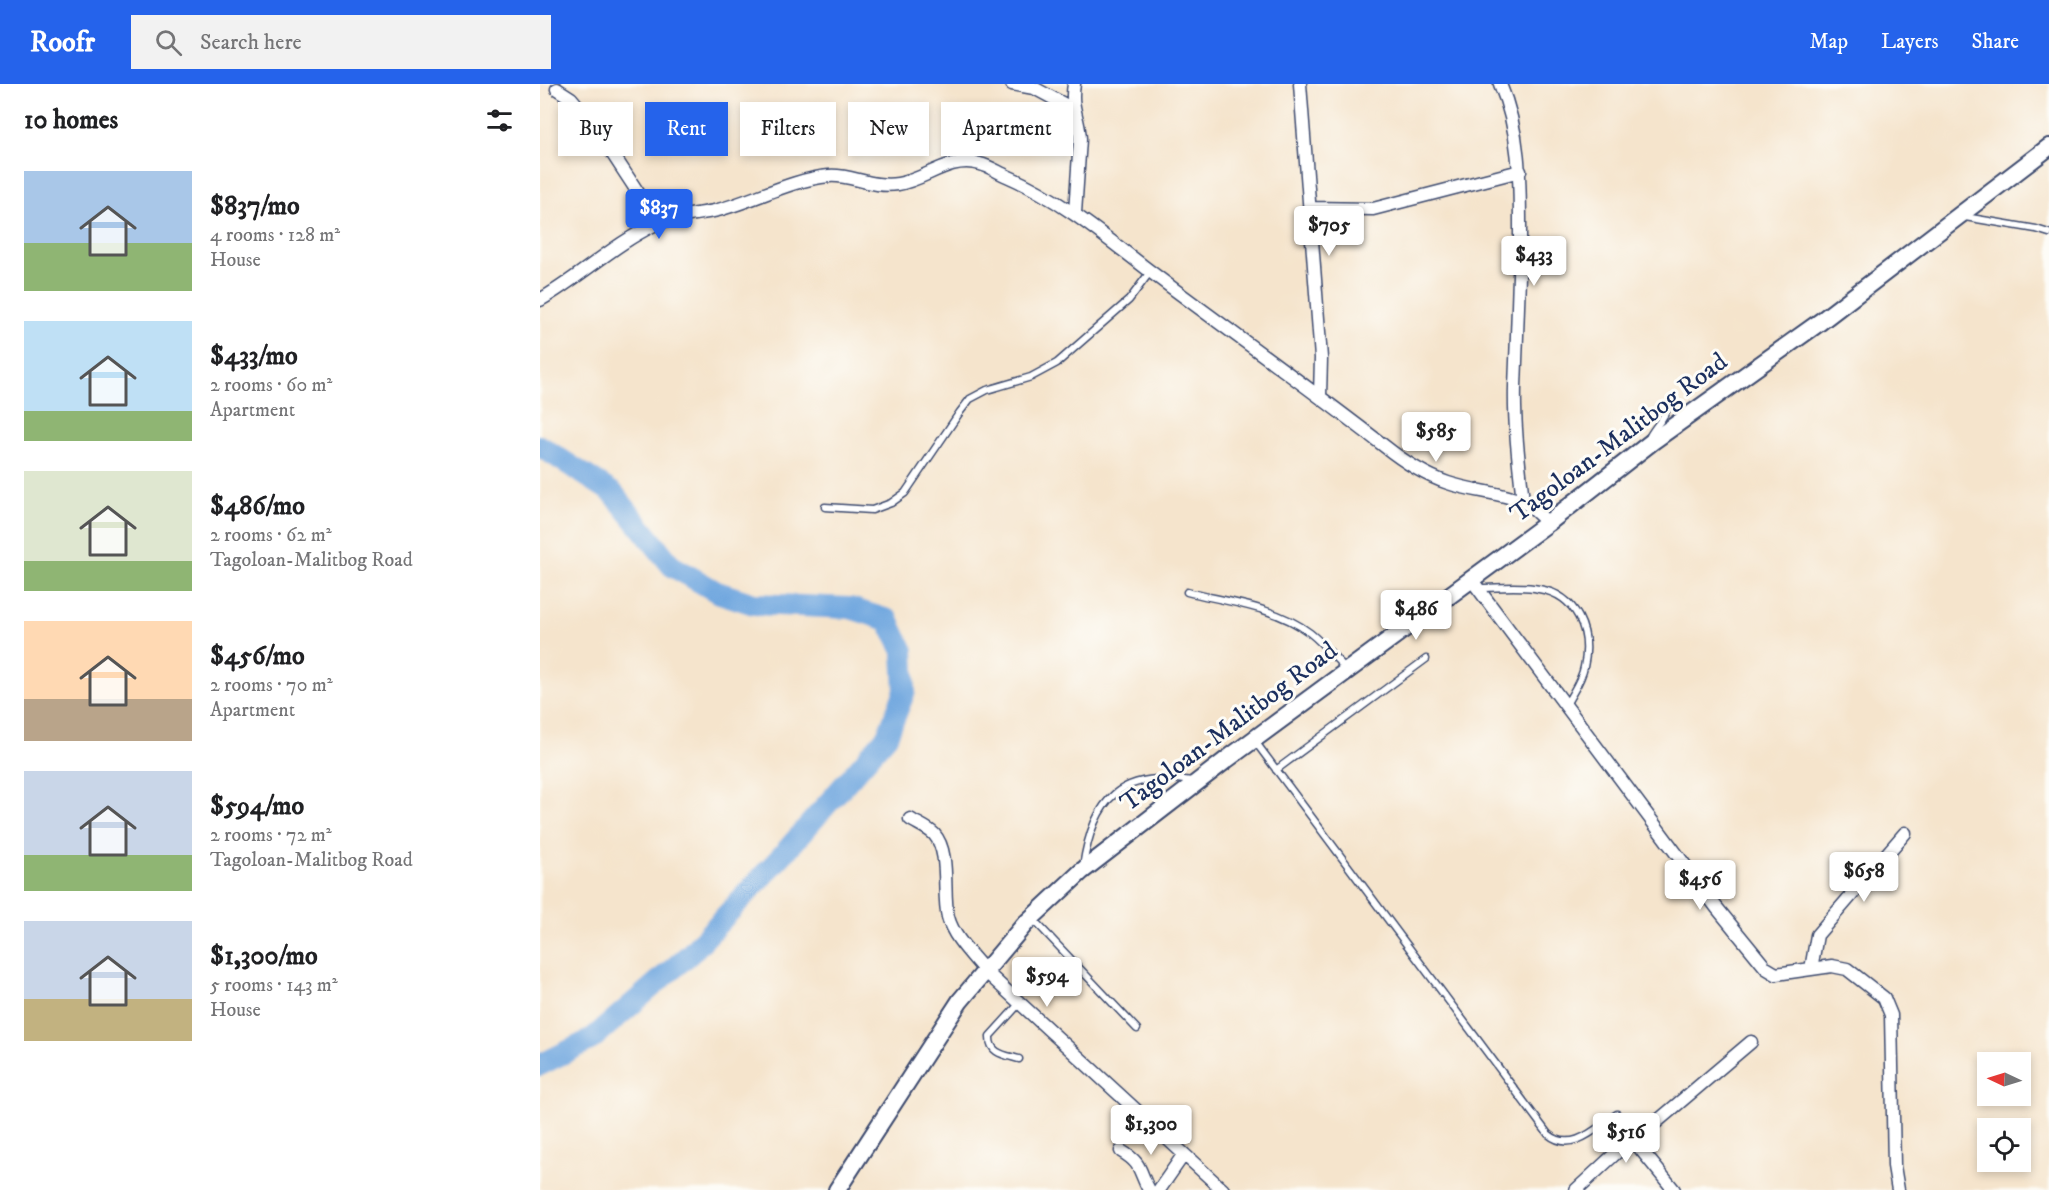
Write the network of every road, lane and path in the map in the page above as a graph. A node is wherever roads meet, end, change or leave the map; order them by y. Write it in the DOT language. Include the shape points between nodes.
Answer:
graph roads {
  1 [pos="1012,84"];
  2 [pos="1074,84"];
  3 [pos="1300,84"];
  4 [pos="1500,84"];
  5 [pos="557,90"];
  6 [pos="1060,102"];
  7 [pos="1073,109"];
  8 [pos="2049,147"];
  9 [pos="1520,171"];
  10 [pos="1310,208"];
  11 [pos="1076,213"];
  12 [pos="1958,216"];
  13 [pos="658,223"];
  14 [pos="2049,233"];
  15 [pos="1151,272"];
  16 [pos="540,300"];
  17 [pos="1320,396"];
  18 [pos="1668,406"];
  19 [pos="1653,441"];
  20 [pos="1523,501"];
  21 [pos="825,507"];
  22 [pos="1548,523"];
  23 [pos="1475,584"];
  24 [pos="1187,592"];
  25 [pos="1426,658"];
  26 [pos="1347,670"];
  27 [pos="1565,705"];
  28 [pos="1254,740"];
  29 [pos="1276,770"];
  30 [pos="1198,782"];
  31 [pos="910,819"];
  32 [pos="1905,833"];
  33 [pos="1082,871"];
  34 [pos="1031,918"];
  35 [pos="1811,969"];
  36 [pos="985,971"];
  37 [pos="1020,1003"];
  38 [pos="1137,1029"];
  39 [pos="1751,1042"];
  40 [pos="1019,1059"];
  41 [pos="1617,1114"];
  42 [pos="1634,1141"];
  43 [pos="1121,1151"];
  44 [pos="1184,1154"];
  45 [pos="1894,1189"];
  46 [pos="837,1190"];
  47 [pos="1149,1190"];
  48 [pos="1159,1190"];
  49 [pos="1223,1190"];
  50 [pos="1576,1190"];
  51 [pos="1674,1190"];
  1 -- 6 [label="street" via="1034,88"];
  2 -- 7 [label="street"];
  3 -- 10 [label="street"];
  4 -- 9 [label="street" via="1516,131"];
  5 -- 13 [label="street" via="571,98 593,124"];
  7 -- 11 [label="street" via="1080,128"];
  8 -- 12 [label="main road, Tagoloan-Malitbog Road"];
  9 -- 10 [label="street" via="1372,209"];
  9 -- 20 [label="street" via="1515,390"];
  10 -- 17 [label="street" via="1321,358"];
  11 -- 13 [label="street" via="1026,184 979,163 963,162 941,166 901,184 867,184 830,176"];
  11 -- 15 [label="street"];
  12 -- 14 [label="lane"];
  12 -- 19 [label="main road, Tagoloan-Malitbog Road" via="1820,322"];
  13 -- 16 [label="street"];
  15 -- 17 [label="street"];
  15 -- 21 [label="lane" via="1129,300 1057,363 970,399 905,493 872,510"];
  17 -- 20 [label="street" via="1428,476"];
  18 -- 19 [label="lane" via="1665,417 1650,436"];
  19 -- 22 [label="main road, Tagoloan-Malitbog Road"];
  20 -- 22 [label="street"];
  22 -- 23 [label="main road, Tagoloan-Malitbog Road"];
  23 -- 26 [label="main road, Tagoloan-Malitbog Road"];
  23 -- 27 [label="street"];
  23 -- 27 [label="lane" via="1539,588 1558,594 1578,612 1587,642 1584,669"];
  24 -- 26 [label="lane" via="1286,618 1310,633"];
  25 -- 29 [label="lane"];
  26 -- 28 [label="main road, Tagoloan-Malitbog Road"];
  27 -- 35 [label="street" via="1766,968 1776,974"];
  28 -- 29 [label="lane"];
  28 -- 30 [label="main road, Tagoloan-Malitbog Road"];
  29 -- 41 [label="lane" via="1548,1134 1568,1143"];
  30 -- 33 [label="main road, Tagoloan-Malitbog Road"];
  30 -- 33 [label="lane" via="1151,778 1108,798 1094,820"];
  31 -- 36 [label="street" via="935,835 944,861 948,918"];
  32 -- 35 [label="street" via="1817,934"];
  33 -- 34 [label="main road, Tagoloan-Malitbog Road"];
  34 -- 36 [label="main road, Tagoloan-Malitbog Road"];
  34 -- 38 [label="lane"];
  35 -- 45 [label="street" via="1847,969 1884,998 1891,1015"];
  36 -- 37 [label="street"];
  36 -- 46 [label="main road, Tagoloan-Malitbog Road" via="960,1001"];
  37 -- 40 [label="lane" via="990,1036 995,1052"];
  37 -- 44 [label="street"];
  39 -- 42 [label="street"];
  42 -- 50 [label="street"];
  42 -- 51 [label="street"];
  43 -- 47 [label="street" via="1138,1164"];
  44 -- 48 [label="street"];
  44 -- 49 [label="street"];
}
